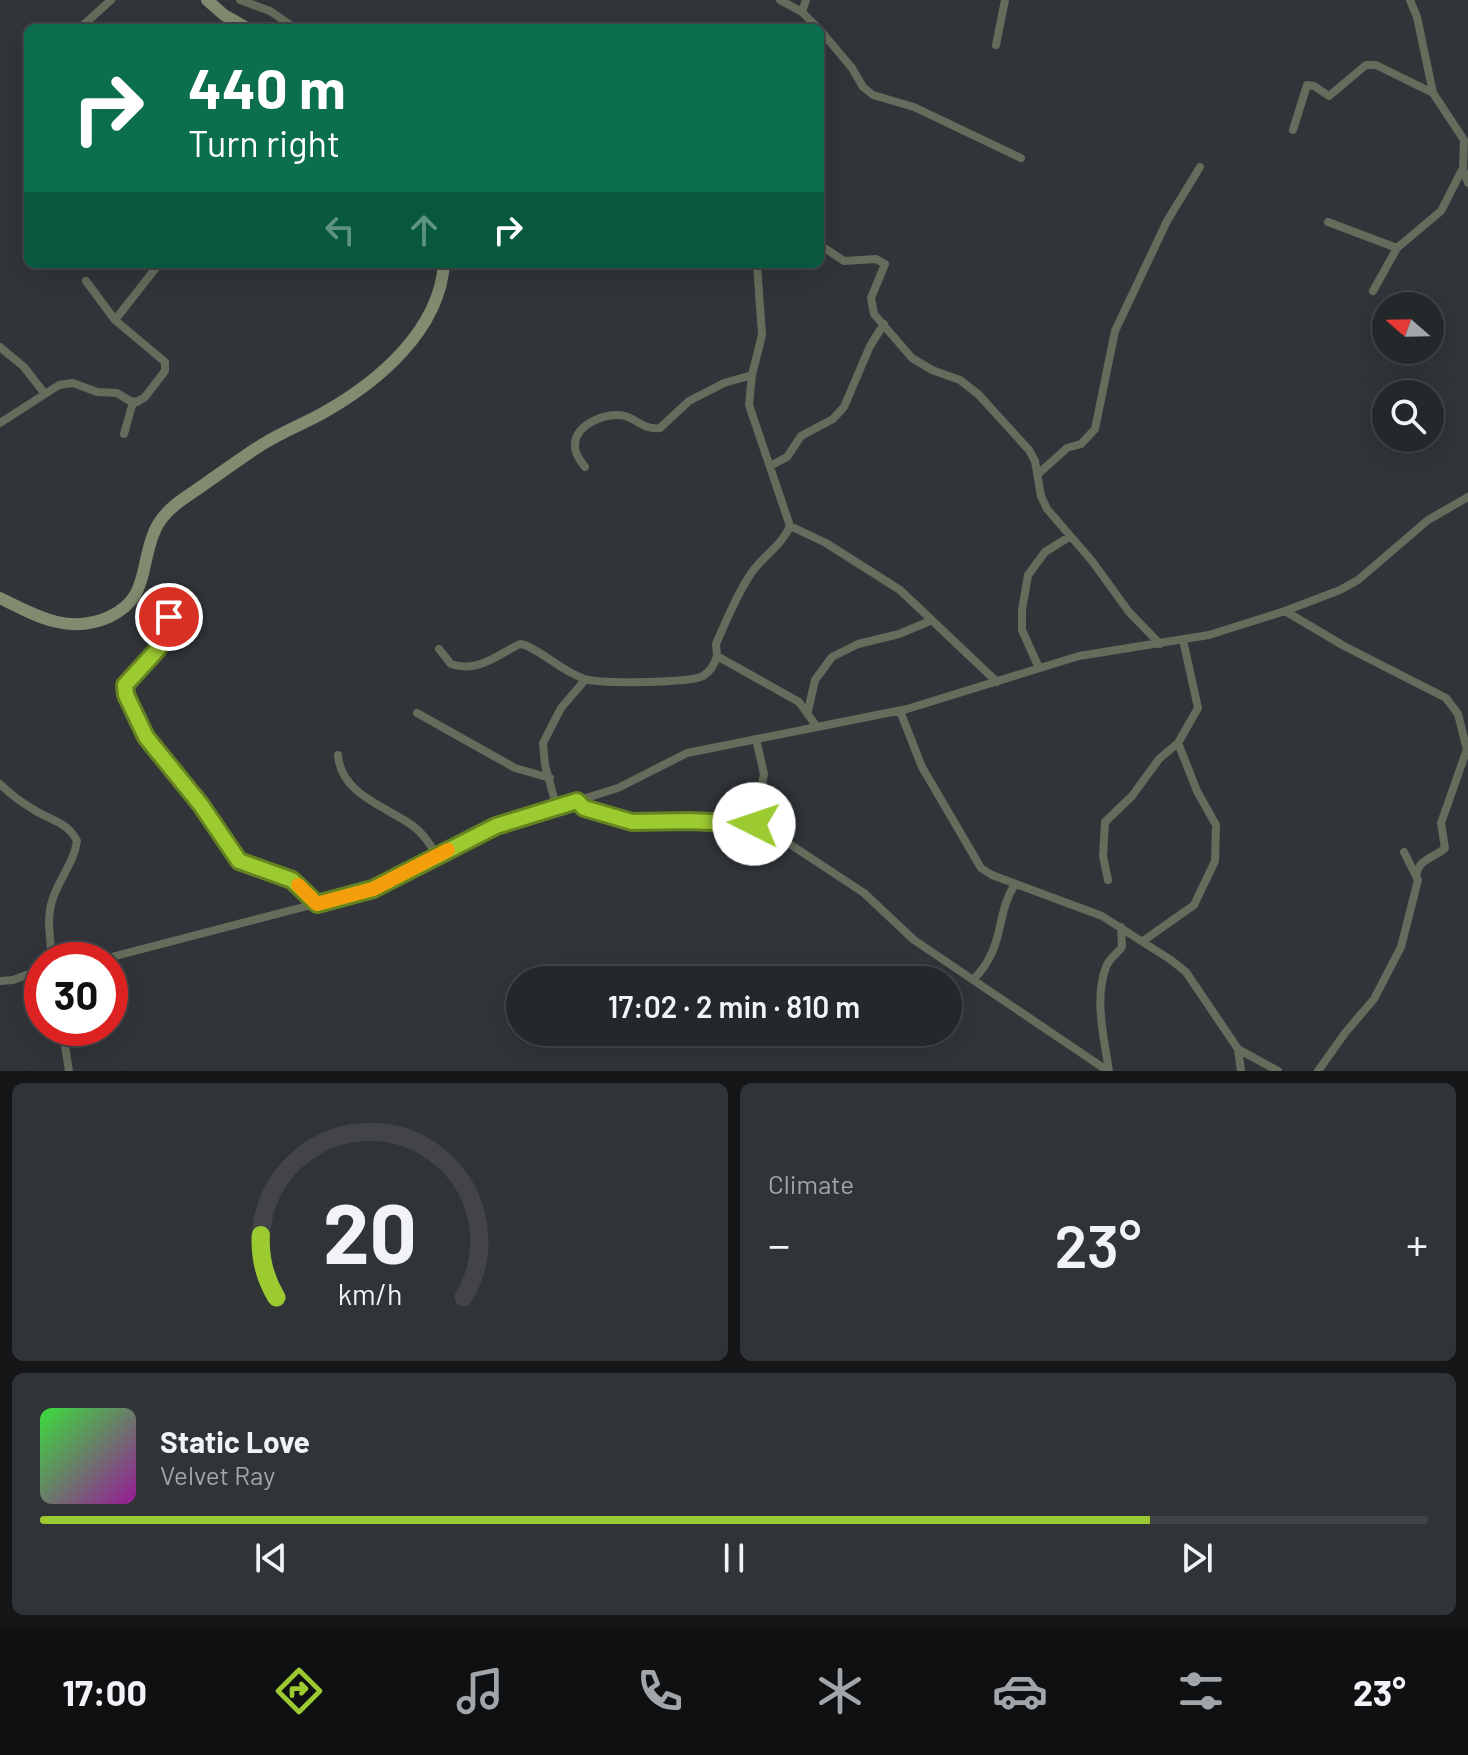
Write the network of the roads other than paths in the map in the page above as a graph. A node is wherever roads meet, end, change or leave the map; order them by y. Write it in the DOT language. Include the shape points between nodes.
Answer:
graph roads {
  1 [pos="111,0"];
  2 [pos="208,0"];
  3 [pos="240,0"];
  4 [pos="780,0"];
  5 [pos="806,0"];
  6 [pos="1005,0"];
  7 [pos="1410,0"];
  8 [pos="802,12"];
  9 [pos="84,24"];
  10 [pos="240,24"];
  11 [pos="289,24"];
  12 [pos="814,24"];
  13 [pos="824,35"];
  14 [pos="996,45"];
  15 [pos="1433,93"];
  16 [pos="1293,130"];
  17 [pos="1467,155"];
  18 [pos="1021,158"];
  19 [pos="1200,167"];
  20 [pos="1463,169"];
  21 [pos="1468,183"];
  22 [pos="1328,222"];
  23 [pos="824,248"];
  24 [pos="1397,248"];
  25 [pos="156,268"];
  26 [pos="444,268"];
  27 [pos="757,268"];
  28 [pos="86,281"];
  29 [pos="1373,291"];
  30 [pos="115,320"];
  31 [pos="884,324"];
  32 [pos="0,347"];
  33 [pos="752,375"];
  34 [pos="45,394"];
  35 [pos="133,402"];
  36 [pos="0,423"];
  37 [pos="124,434"];
  38 [pos="770,466"];
  39 [pos="585,467"];
  40 [pos="1038,474"];
  41 [pos="1468,497"];
  42 [pos="790,526"];
  43 [pos="1069,537"];
  44 [pos="0,598"];
  45 [pos="1285,611"];
  46 [pos="169,617"];
  47 [pos="930,621"];
  48 [pos="1183,640"];
  49 [pos="1160,644"];
  50 [pos="439,649"];
  51 [pos="717,656"];
  52 [pos="1039,668"];
  53 [pos="585,680"];
  54 [pos="997,682"];
  55 [pos="808,711"];
  56 [pos="900,711"];
  57 [pos="417,713"];
  58 [pos="817,727"];
  59 [pos="756,739"];
  60 [pos="1178,743"];
  61 [pos="1467,753"];
  62 [pos="338,755"];
  63 [pos="550,778"];
  64 [pos="0,784"];
  65 [pos="577,801"];
  66 [pos="559,805"];
  67 [pos="754,824"];
  68 [pos="1404,852"];
  69 [pos="437,856"];
  70 [pos="1416,876"];
  71 [pos="1108,880"];
  72 [pos="1015,884"];
  73 [pos="317,904"];
  74 [pos="1121,927"];
  75 [pos="1143,941"];
  76 [pos="50,942"];
  77 [pos="128,953"];
  78 [pos="24,976"];
  79 [pos="974,979"];
  80 [pos="0,981"];
  81 [pos="65,1046"];
  82 [pos="1238,1049"];
  83 [pos="69,1071"];
  84 [pos="1108,1071"];
  85 [pos="1241,1071"];
  86 [pos="1278,1071"];
  87 [pos="1318,1071"];
  1 -- 9 [label="street"];
  2 -- 10 [label="main road"];
  3 -- 11 [label="street"];
  4 -- 8 [label="street"];
  5 -- 8 [label="street"];
  6 -- 14 [label="street"];
  7 -- 15 [label="street"];
  8 -- 12 [label="street"];
  13 -- 18 [label="street" via="873,95 914,107"];
  15 -- 16 [label="street" via="1366,65 1329,96 1307,85"];
  15 -- 17 [label="street" via="1462,135"];
  17 -- 20 [label="street"];
  19 -- 40 [label="street" via="1167,221 1115,331 1095,429"];
  20 -- 21 [label="street"];
  20 -- 24 [label="street" via="1441,211"];
  22 -- 24 [label="street"];
  23 -- 31 [label="street" via="844,261 876,259 885,264 871,298 874,314"];
  24 -- 29 [label="street"];
  25 -- 30 [label="street"];
  26 -- 44 [label="main road" via="440,296 424,326 389,364 355,392 264,443 165,514 153,534 140,588 118,611 75,625 57,624"];
  27 -- 33 [label="street" via="762,335"];
  28 -- 30 [label="street"];
  30 -- 35 [label="street" via="167,364 145,397"];
  31 -- 38 [label="street" via="844,407 801,436 787,457"];
  31 -- 40 [label="street" via="912,358 978,394 1029,450"];
  32 -- 34 [label="street"];
  33 -- 38 [label="street" via="749,405"];
  33 -- 39 [label="street" via="689,401 660,428 617,416 586,426 574,447"];
  34 -- 35 [label="street" via="69,383 117,393"];
  34 -- 36 [label="street"];
  35 -- 37 [label="street"];
  38 -- 42 [label="street"];
  40 -- 43 [label="street" via="1047,509"];
  41 -- 45 [label="street" via="1428,520 1358,580"];
  42 -- 47 [label="street" via="900,590"];
  42 -- 51 [label="street" via="746,581 716,644"];
  43 -- 49 [label="street"];
  43 -- 52 [label="street" via="1045,552 1028,575 1022,630"];
  45 -- 48 [label="street"];
  45 -- 61 [label="street" via="1446,698 1458,714"];
  46 -- 73 [label="street" via="158,649 125,685 146,737 239,861 292,880"];
  47 -- 54 [label="street"];
  47 -- 55 [label="street" via="832,657 815,680"];
  48 -- 49 [label="street"];
  48 -- 60 [label="street" via="1198,708"];
  49 -- 52 [label="street" via="1097,652"];
  50 -- 53 [label="street" via="451,664 473,666 525,645"];
  51 -- 53 [label="street" via="709,672 685,681"];
  51 -- 55 [label="street"];
  52 -- 54 [label="street"];
  53 -- 63 [label="street" via="546,734 542,750"];
  54 -- 56 [label="street"];
  55 -- 58 [label="street"];
  56 -- 58 [label="street"];
  56 -- 72 [label="street" via="922,767 974,858 992,875"];
  57 -- 63 [label="street" via="515,768"];
  58 -- 59 [label="street"];
  59 -- 65 [label="street" via="687,753 629,783"];
  59 -- 67 [label="street" via="764,774"];
  60 -- 71 [label="street" via="1105,822"];
  60 -- 75 [label="street" via="1216,825 1215,861 1194,905"];
  61 -- 70 [label="street" via="1441,823 1445,848 1425,859"];
  62 -- 69 [label="street" via="354,789 416,828"];
  63 -- 66 [label="street"];
  64 -- 76 [label="street" via="33,810 62,823 77,841 51,902"];
  65 -- 66 [label="street"];
  65 -- 67 [label="street" via="584,808 632,822"];
  66 -- 69 [label="street" via="496,826"];
  67 -- 79 [label="street" via="840,876 914,940"];
  68 -- 70 [label="street"];
  69 -- 73 [label="street" via="373,889"];
  70 -- 87 [label="street" via="1417,888 1393,963 1374,999"];
  72 -- 74 [label="street"];
  72 -- 79 [label="street" via="994,951"];
  73 -- 77 [label="street"];
  74 -- 75 [label="street"];
  74 -- 84 [label="street" via="1122,947 1106,968 1100,1005"];
  75 -- 82 [label="street" via="1186,972"];
  78 -- 80 [label="street"];
  79 -- 84 [label="street"];
  81 -- 83 [label="street"];
  82 -- 85 [label="street"];
  82 -- 86 [label="street"];
}
